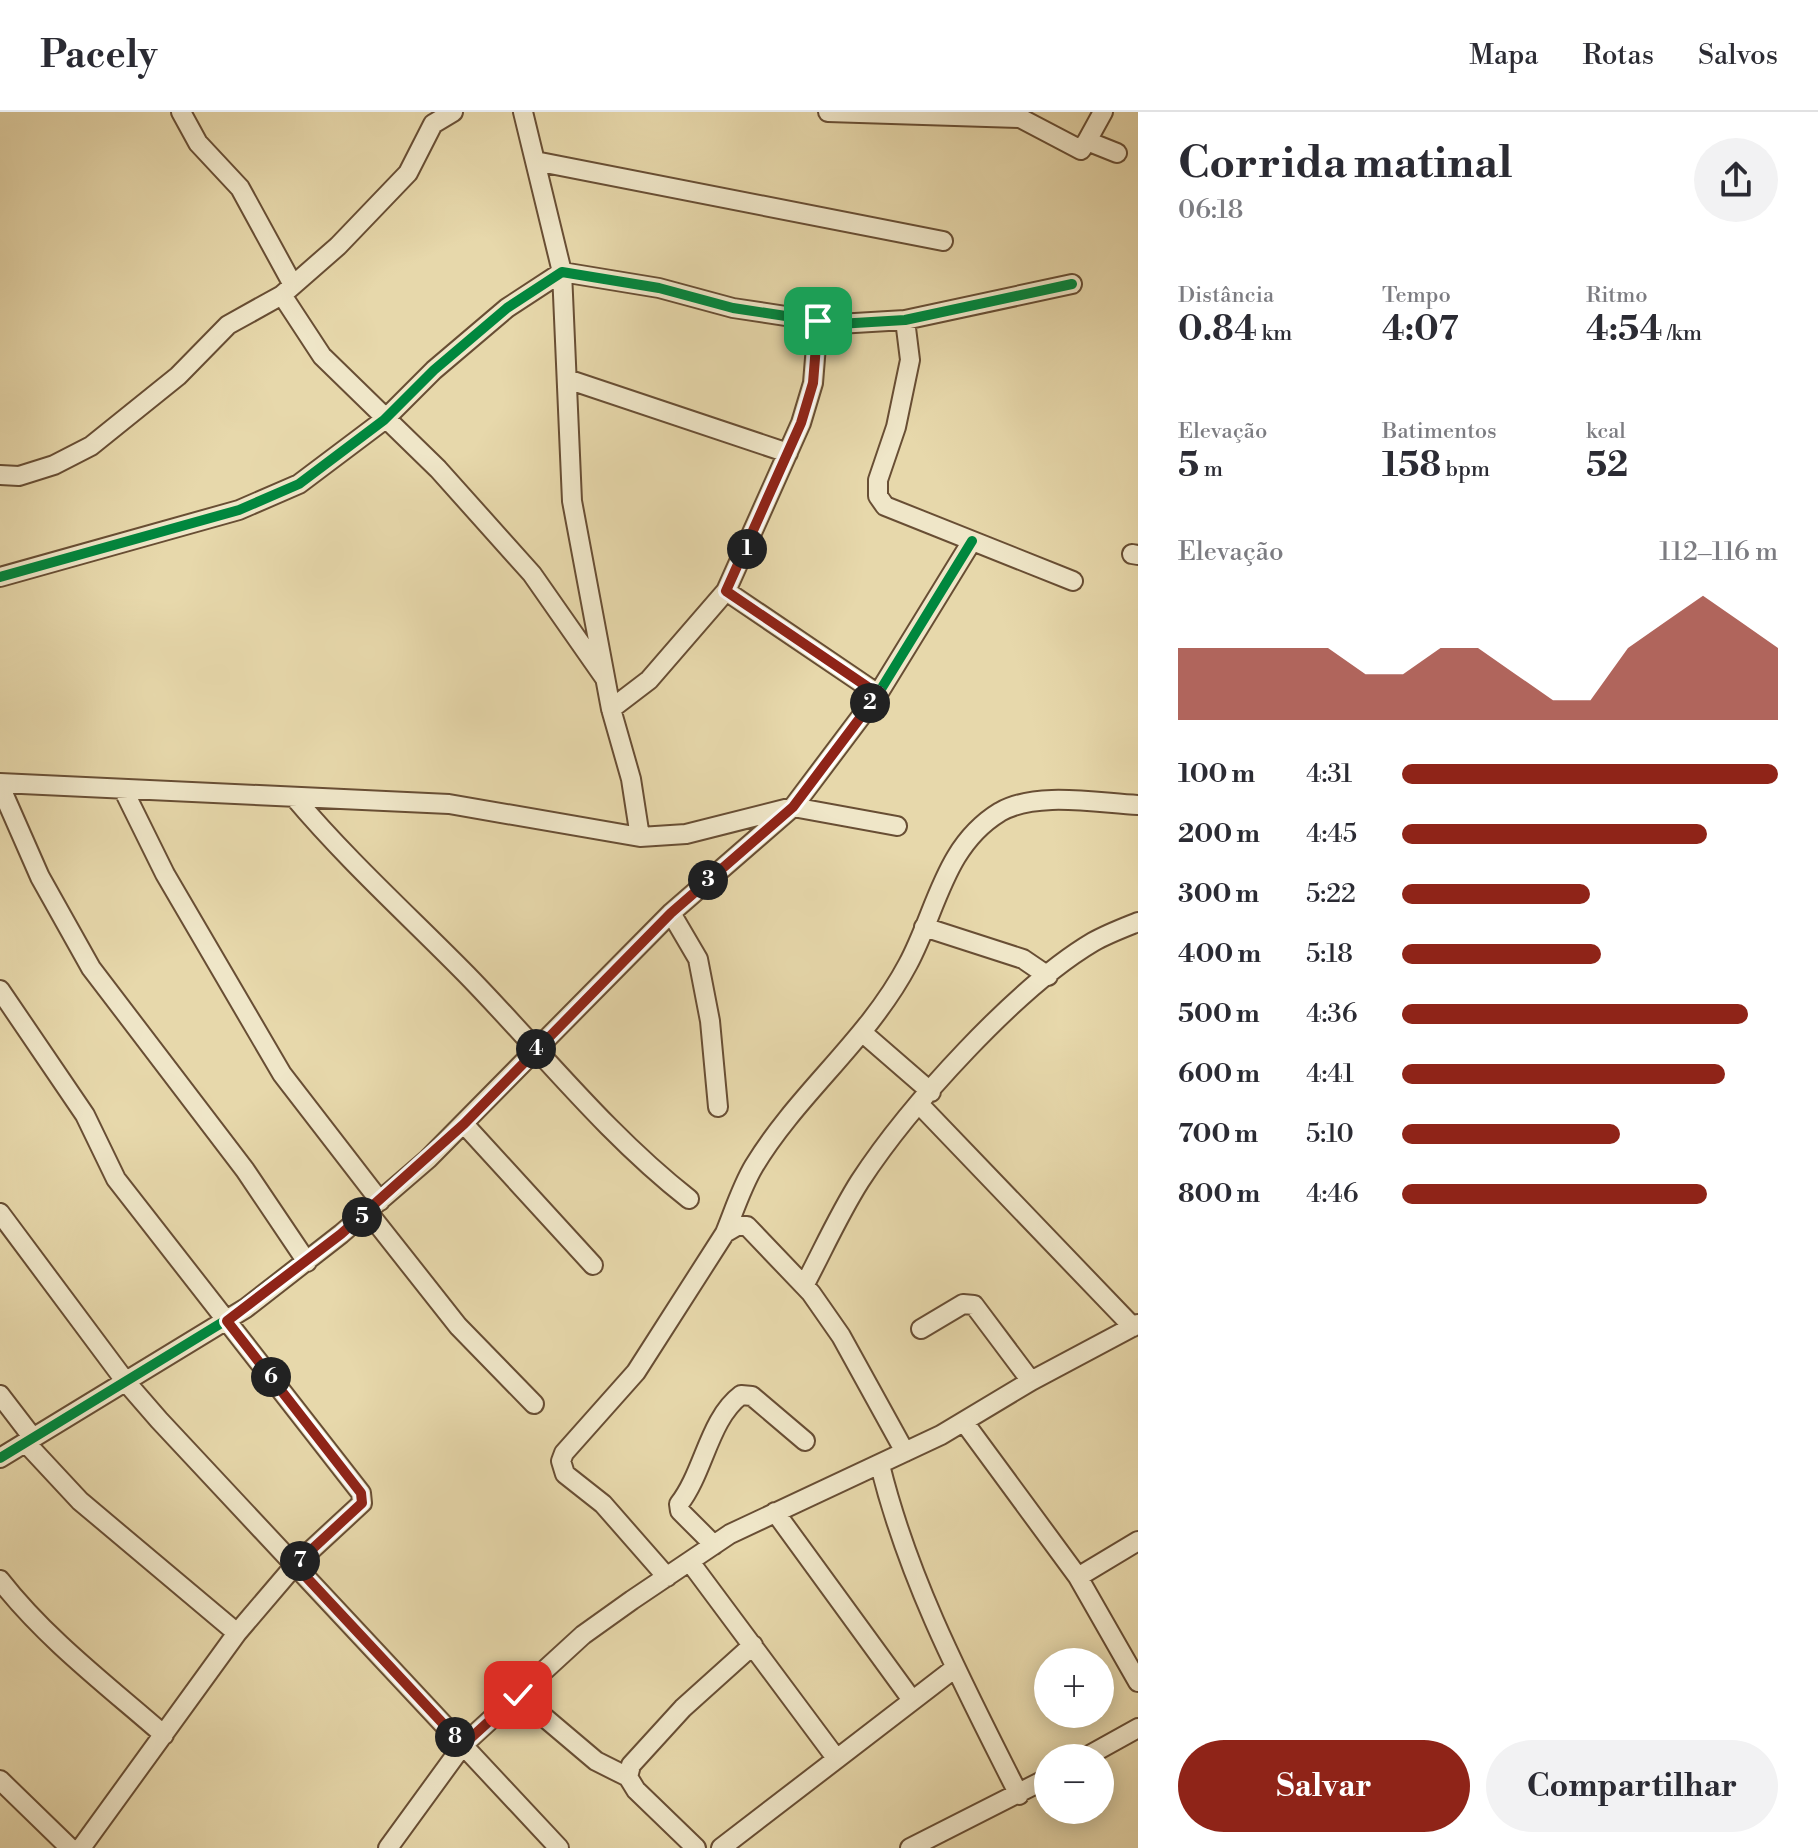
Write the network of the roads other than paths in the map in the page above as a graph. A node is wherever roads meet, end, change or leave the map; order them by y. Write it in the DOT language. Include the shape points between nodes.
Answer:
graph roads {
  1 [pos="181,112"];
  2 [pos="453,112"];
  3 [pos="523,112"];
  4 [pos="828,112"];
  5 [pos="1103,112"];
  6 [pos="1018,115"];
  7 [pos="1087,141"];
  8 [pos="1117,153"];
  9 [pos="535,161"];
  10 [pos="943,241"];
  11 [pos="562,272"];
  12 [pos="1072,284"];
  13 [pos="288,290"];
  14 [pos="905,320"];
  15 [pos="818,321"];
  16 [pos="567,379"];
  17 [pos="384,420"];
  18 [pos="788,453"];
  19 [pos="0,475"];
  20 [pos="972,541"];
  21 [pos="0,577"];
  22 [pos="1073,581"];
  23 [pos="726,591"];
  24 [pos="608,683"];
  25 [pos="878,694"];
  26 [pos="611,709"];
  27 [pos="0,784"];
  28 [pos="123,789"];
  29 [pos="294,797"];
  30 [pos="1138,805"];
  31 [pos="793,807"];
  32 [pos="897,826"];
  33 [pos="640,837"];
  34 [pos="671,913"];
  35 [pos="1138,922"];
  36 [pos="924,927"];
  37 [pos="1048,976"];
  38 [pos="0,990"];
  39 [pos="863,1033"];
  40 [pos="536,1050"];
  41 [pos="925,1098"];
  42 [pos="718,1107"];
  43 [pos="464,1124"];
  44 [pos="689,1199"];
  45 [pos="374,1206"];
  46 [pos="0,1213"];
  47 [pos="725,1233"];
  48 [pos="307,1262"];
  49 [pos="593,1265"];
  50 [pos="805,1284"];
  51 [pos="227,1321"];
  52 [pos="1135,1326"];
  53 [pos="921,1329"];
  54 [pos="1031,1381"];
  55 [pos="126,1382"];
  56 [pos="0,1395"];
  57 [pos="534,1404"];
  58 [pos="964,1422"];
  59 [pos="30,1440"];
  60 [pos="805,1441"];
  61 [pos="905,1452"];
  62 [pos="0,1458"];
  63 [pos="880,1465"];
  64 [pos="775,1512"];
  65 [pos="1138,1541"];
  66 [pos="714,1545"];
  67 [pos="690,1562"];
  68 [pos="295,1565"];
  69 [pos="667,1577"];
  70 [pos="1078,1577"];
  71 [pos="0,1580"];
  72 [pos="237,1633"];
  73 [pos="753,1645"];
  74 [pos="955,1668"];
  75 [pos="1138,1682"];
  76 [pos="518,1695"];
  77 [pos="912,1700"];
  78 [pos="1138,1728"];
  79 [pos="164,1735"];
  80 [pos="1109,1744"];
  81 [pos="463,1745"];
  82 [pos="836,1758"];
  83 [pos="628,1777"];
  84 [pos="0,1780"];
  85 [pos="1034,1786"];
  86 [pos="1019,1795"];
  87 [pos="70,1848"];
  88 [pos="81,1848"];
  89 [pos="388,1848"];
  90 [pos="559,1848"];
  91 [pos="696,1848"];
  92 [pos="721,1848"];
  93 [pos="910,1848"];
  1 -- 13 [label="street" via="198,143 240,188"];
  2 -- 13 [label="street" via="433,124 408,173"];
  3 -- 9 [label="street"];
  4 -- 6 [label="street"];
  5 -- 7 [label="street"];
  6 -- 7 [label="street" via="1081,150"];
  7 -- 8 [label="street"];
  9 -- 10 [label="street"];
  9 -- 11 [label="street"];
  11 -- 15 [label="street"];
  11 -- 16 [label="street"];
  11 -- 17 [label="street" via="507,308"];
  12 -- 14 [label="street"];
  13 -- 17 [label="street" via="322,356"];
  13 -- 19 [label="street" via="228,325 178,376 91,446 54,465 19,476"];
  14 -- 15 [label="street"];
  14 -- 20 [label="street" via="910,360 878,496 885,506"];
  15 -- 18 [label="street" via="813,383"];
  16 -- 18 [label="street"];
  16 -- 24 [label="street" via="572,501"];
  17 -- 21 [label="street" via="299,484 239,510"];
  17 -- 24 [label="street" via="438,469 532,574"];
  18 -- 23 [label="street"];
  20 -- 22 [label="street"];
  20 -- 25 [label="street"];
  23 -- 25 [label="street"];
  23 -- 26 [label="street" via="649,680"];
  24 -- 26 [label="street"];
  25 -- 31 [label="street"];
  26 -- 33 [label="street" via="631,779"];
  27 -- 28 [label="street"];
  27 -- 48 [label="street" via="40,877 91,968 245,1170"];
  28 -- 29 [label="street"];
  28 -- 45 [label="street" via="165,874 282,1074"];
  29 -- 33 [label="street" via="449,804"];
  29 -- 40 [label="street" via="329,840"];
  30 -- 36 [label="street" via="1031,802 1002,811 969,835 951,862"];
  31 -- 32 [label="street"];
  31 -- 33 [label="street" via="686,834"];
  31 -- 34 [label="street"];
  34 -- 40 [label="street"];
  34 -- 42 [label="street" via="698,959"];
  35 -- 37 [label="street" via="1093,942"];
  36 -- 37 [label="street" via="1023,959"];
  36 -- 39 [label="street" via="909,963"];
  37 -- 41 [label="street"];
  38 -- 51 [label="street" via="85,1115 116,1179"];
  39 -- 41 [label="street"];
  39 -- 47 [label="street" via="792,1113 753,1167"];
  40 -- 43 [label="street"];
  40 -- 44 [label="street" via="648,1167"];
  41 -- 50 [label="street" via="860,1182"];
  41 -- 52 [label="street"];
  43 -- 45 [label="street"];
  43 -- 49 [label="street"];
  45 -- 48 [label="street"];
  45 -- 57 [label="street" via="458,1326"];
  46 -- 55 [label="street"];
  47 -- 50 [label="street" via="747,1226"];
  47 -- 69 [label="street" via="636,1372 561,1461 565,1474 603,1504"];
  48 -- 51 [label="street"];
  50 -- 61 [label="street" via="841,1336"];
  51 -- 55 [label="street"];
  51 -- 68 [label="street" via="361,1493 362,1503"];
  52 -- 54 [label="street"];
  53 -- 54 [label="street" via="963,1304 974,1305"];
  54 -- 58 [label="street"];
  55 -- 59 [label="street"];
  55 -- 68 [label="street"];
  56 -- 59 [label="street"];
  58 -- 61 [label="street"];
  58 -- 70 [label="street"];
  59 -- 62 [label="street"];
  59 -- 72 [label="street" via="80,1501"];
  60 -- 66 [label="street" via="752,1396 741,1395 731,1403 697,1480 679,1504"];
  61 -- 63 [label="street"];
  63 -- 64 [label="street"];
  63 -- 74 [label="street" via="894,1522"];
  64 -- 66 [label="street"];
  64 -- 77 [label="street"];
  65 -- 70 [label="street"];
  66 -- 67 [label="street"];
  67 -- 69 [label="street"];
  67 -- 73 [label="street"];
  68 -- 72 [label="street"];
  68 -- 81 [label="street"];
  69 -- 76 [label="street" via="583,1635"];
  70 -- 75 [label="street"];
  71 -- 79 [label="street" via="71,1654"];
  72 -- 79 [label="street"];
  73 -- 82 [label="street"];
  73 -- 83 [label="street" via="683,1708 631,1765"];
  74 -- 77 [label="street"];
  74 -- 86 [label="street"];
  76 -- 81 [label="street"];
  76 -- 83 [label="street" via="596,1761"];
  77 -- 82 [label="street"];
  78 -- 80 [label="street"];
  79 -- 88 [label="street"];
  81 -- 89 [label="street"];
  81 -- 90 [label="street"];
  82 -- 92 [label="street"];
  83 -- 91 [label="street"];
  84 -- 87 [label="street"];
  85 -- 86 [label="street"];
  86 -- 93 [label="street"];
}
